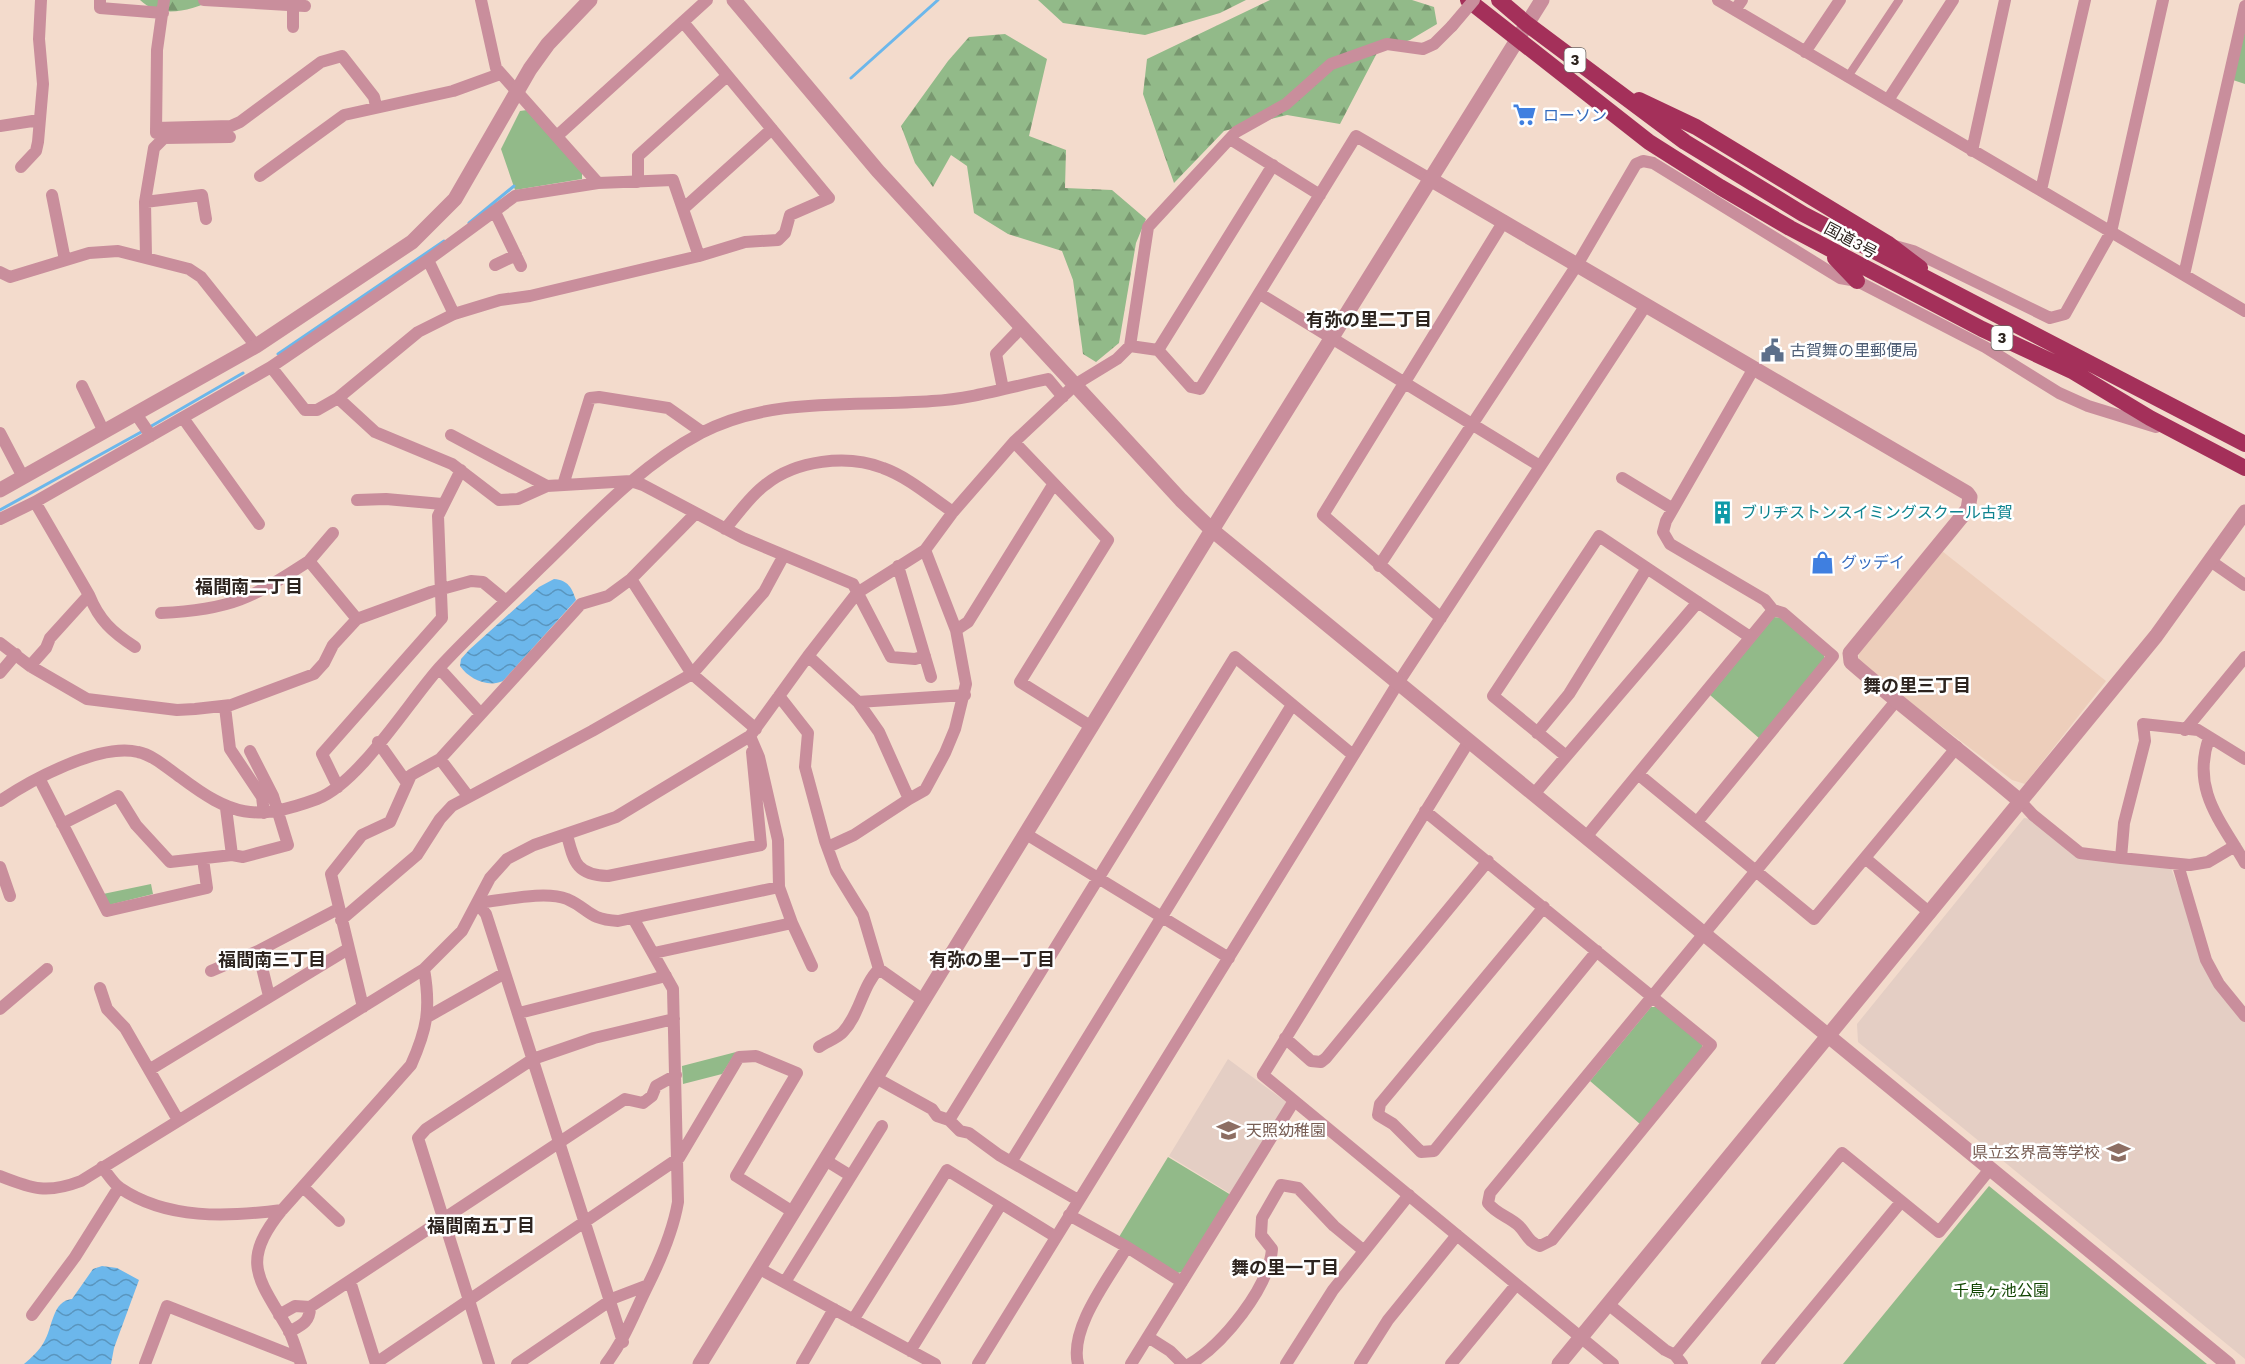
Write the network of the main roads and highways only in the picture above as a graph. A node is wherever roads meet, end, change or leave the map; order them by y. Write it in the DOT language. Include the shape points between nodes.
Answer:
graph roads {
  1 [pos="1468,0"];
  2 [pos="1499,0"];
  3 [pos="1623,98"];
  4 [pos="1824,246"];
  5 [pos="1857,281"];
  6 [pos="1935,285"];
  7 [pos="2245,444"];
  8 [pos="2245,468"];
  1 -- 4 [label="highway, 国道3号 / 3" via="1649,142"];
  2 -- 3 [label="highway, 国道3号 / 3"];
  3 -- 6 [label="highway, 国道3号 / 3" via="1739,176"];
  3 -- 6 [label="highway" via="1642,100 1696,127 1887,243 1918,266"];
  4 -- 5 [label="highway"];
  4 -- 8 [label="highway, 国道3号 / 3" via="1982,329 2072,371"];
  6 -- 7 [label="highway, 国道3号 / 3"];
}
